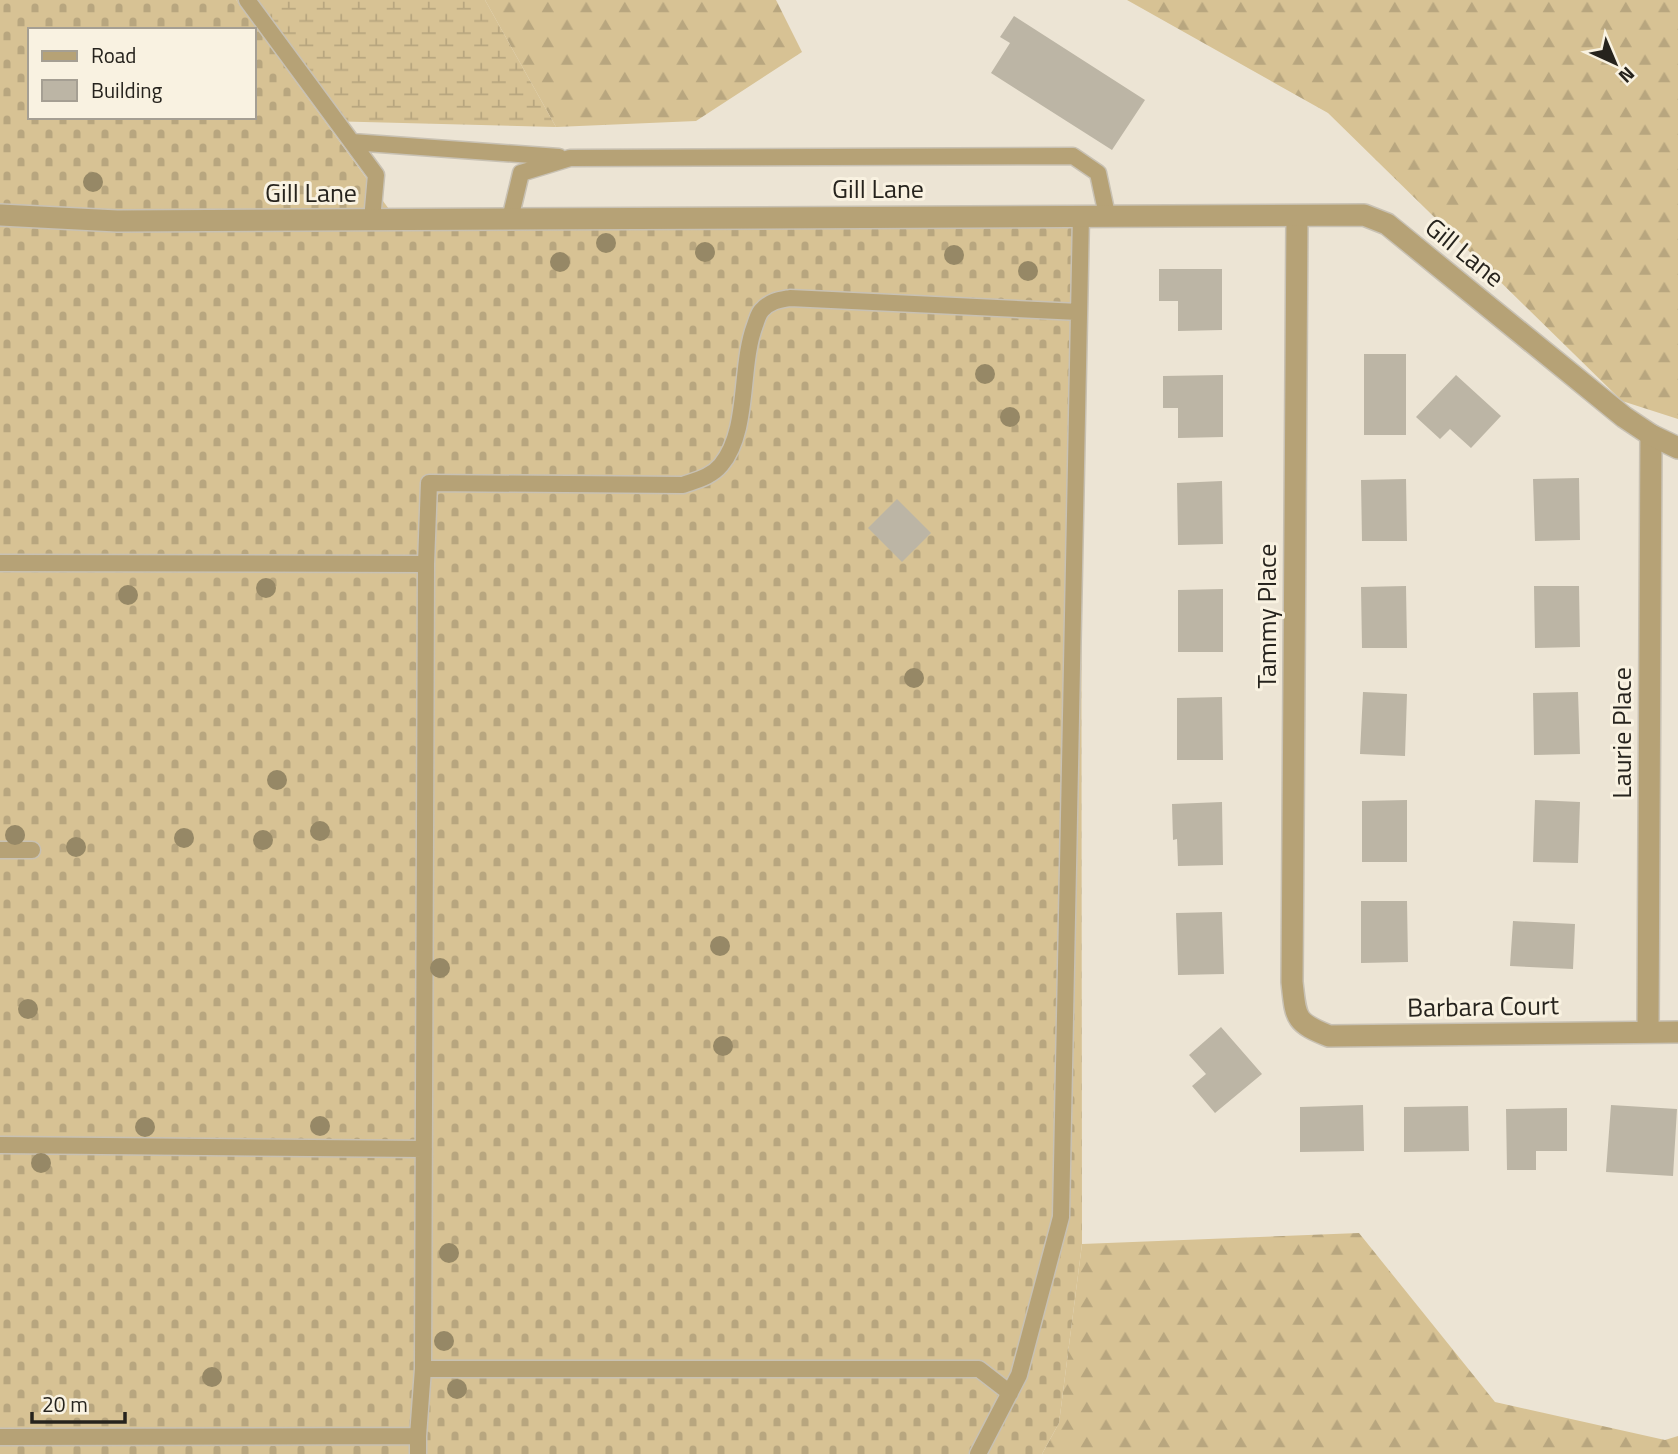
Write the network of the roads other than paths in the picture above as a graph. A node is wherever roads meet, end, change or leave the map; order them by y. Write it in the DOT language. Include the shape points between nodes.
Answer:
graph roads {
  1 [pos="247,0"];
  2 [pos="352,142"];
  3 [pos="570,158"];
  4 [pos="0,215"];
  5 [pos="1082,215"];
  6 [pos="1107,215"];
  7 [pos="1297,216"];
  8 [pos="372,219"];
  9 [pos="510,219"];
  10 [pos="1079,312"];
  11 [pos="1651,435"];
  12 [pos="1678,448"];
  13 [pos="0,563"];
  14 [pos="426,564"];
  15 [pos="0,850"];
  16 [pos="32,850"];
  17 [pos="1296,1015"];
  18 [pos="1648,1032"];
  19 [pos="1678,1032"];
  20 [pos="0,1145"];
  21 [pos="424,1149"];
  22 [pos="423,1369"];
  23 [pos="1010,1393"];
  24 [pos="418,1436"];
  25 [pos="0,1437"];
  26 [pos="418,1454"];
  27 [pos="978,1454"];
  1 -- 2 [label="lane"];
  2 -- 3 [label="lane"];
  2 -- 8 [label="lane" via="376,175"];
  3 -- 6 [label="lane" via="1073,156 1098,173"];
  3 -- 9 [label="lane" via="522,173"];
  4 -- 8 [label="street, Gill Lane" via="117,221"];
  5 -- 6 [label="street, Gill Lane"];
  5 -- 9 [label="street, Gill Lane"];
  5 -- 10 [label="lane"];
  6 -- 7 [label="street, Gill Lane"];
  7 -- 11 [label="street, Gill Lane" via="1364,215 1387,225"];
  7 -- 17 [label="street, Tammy Place" via="1292,982"];
  8 -- 9 [label="street, Gill Lane"];
  10 -- 14 [label="lane" via="790,298 772,302 760,312 750,338 734,439 721,465 707,477 683,485 429,483"];
  10 -- 23 [label="lane" via="1061,1217 1019,1375"];
  11 -- 12 [label="street, Gill Lane"];
  11 -- 18 [label="street, Laurie Place"];
  13 -- 14 [label="lane"];
  14 -- 21 [label="lane"];
  15 -- 16 [label="lane"];
  17 -- 18 [label="street, Barbara Court" via="1308,1027 1329,1036"];
  18 -- 19 [label="street, Barbara Court"];
  20 -- 21 [label="lane"];
  21 -- 22 [label="lane"];
  22 -- 23 [label="lane" via="979,1369"];
  22 -- 24 [label="lane"];
  23 -- 27 [label="lane"];
  24 -- 25 [label="lane"];
  24 -- 26 [label="lane"];
}
